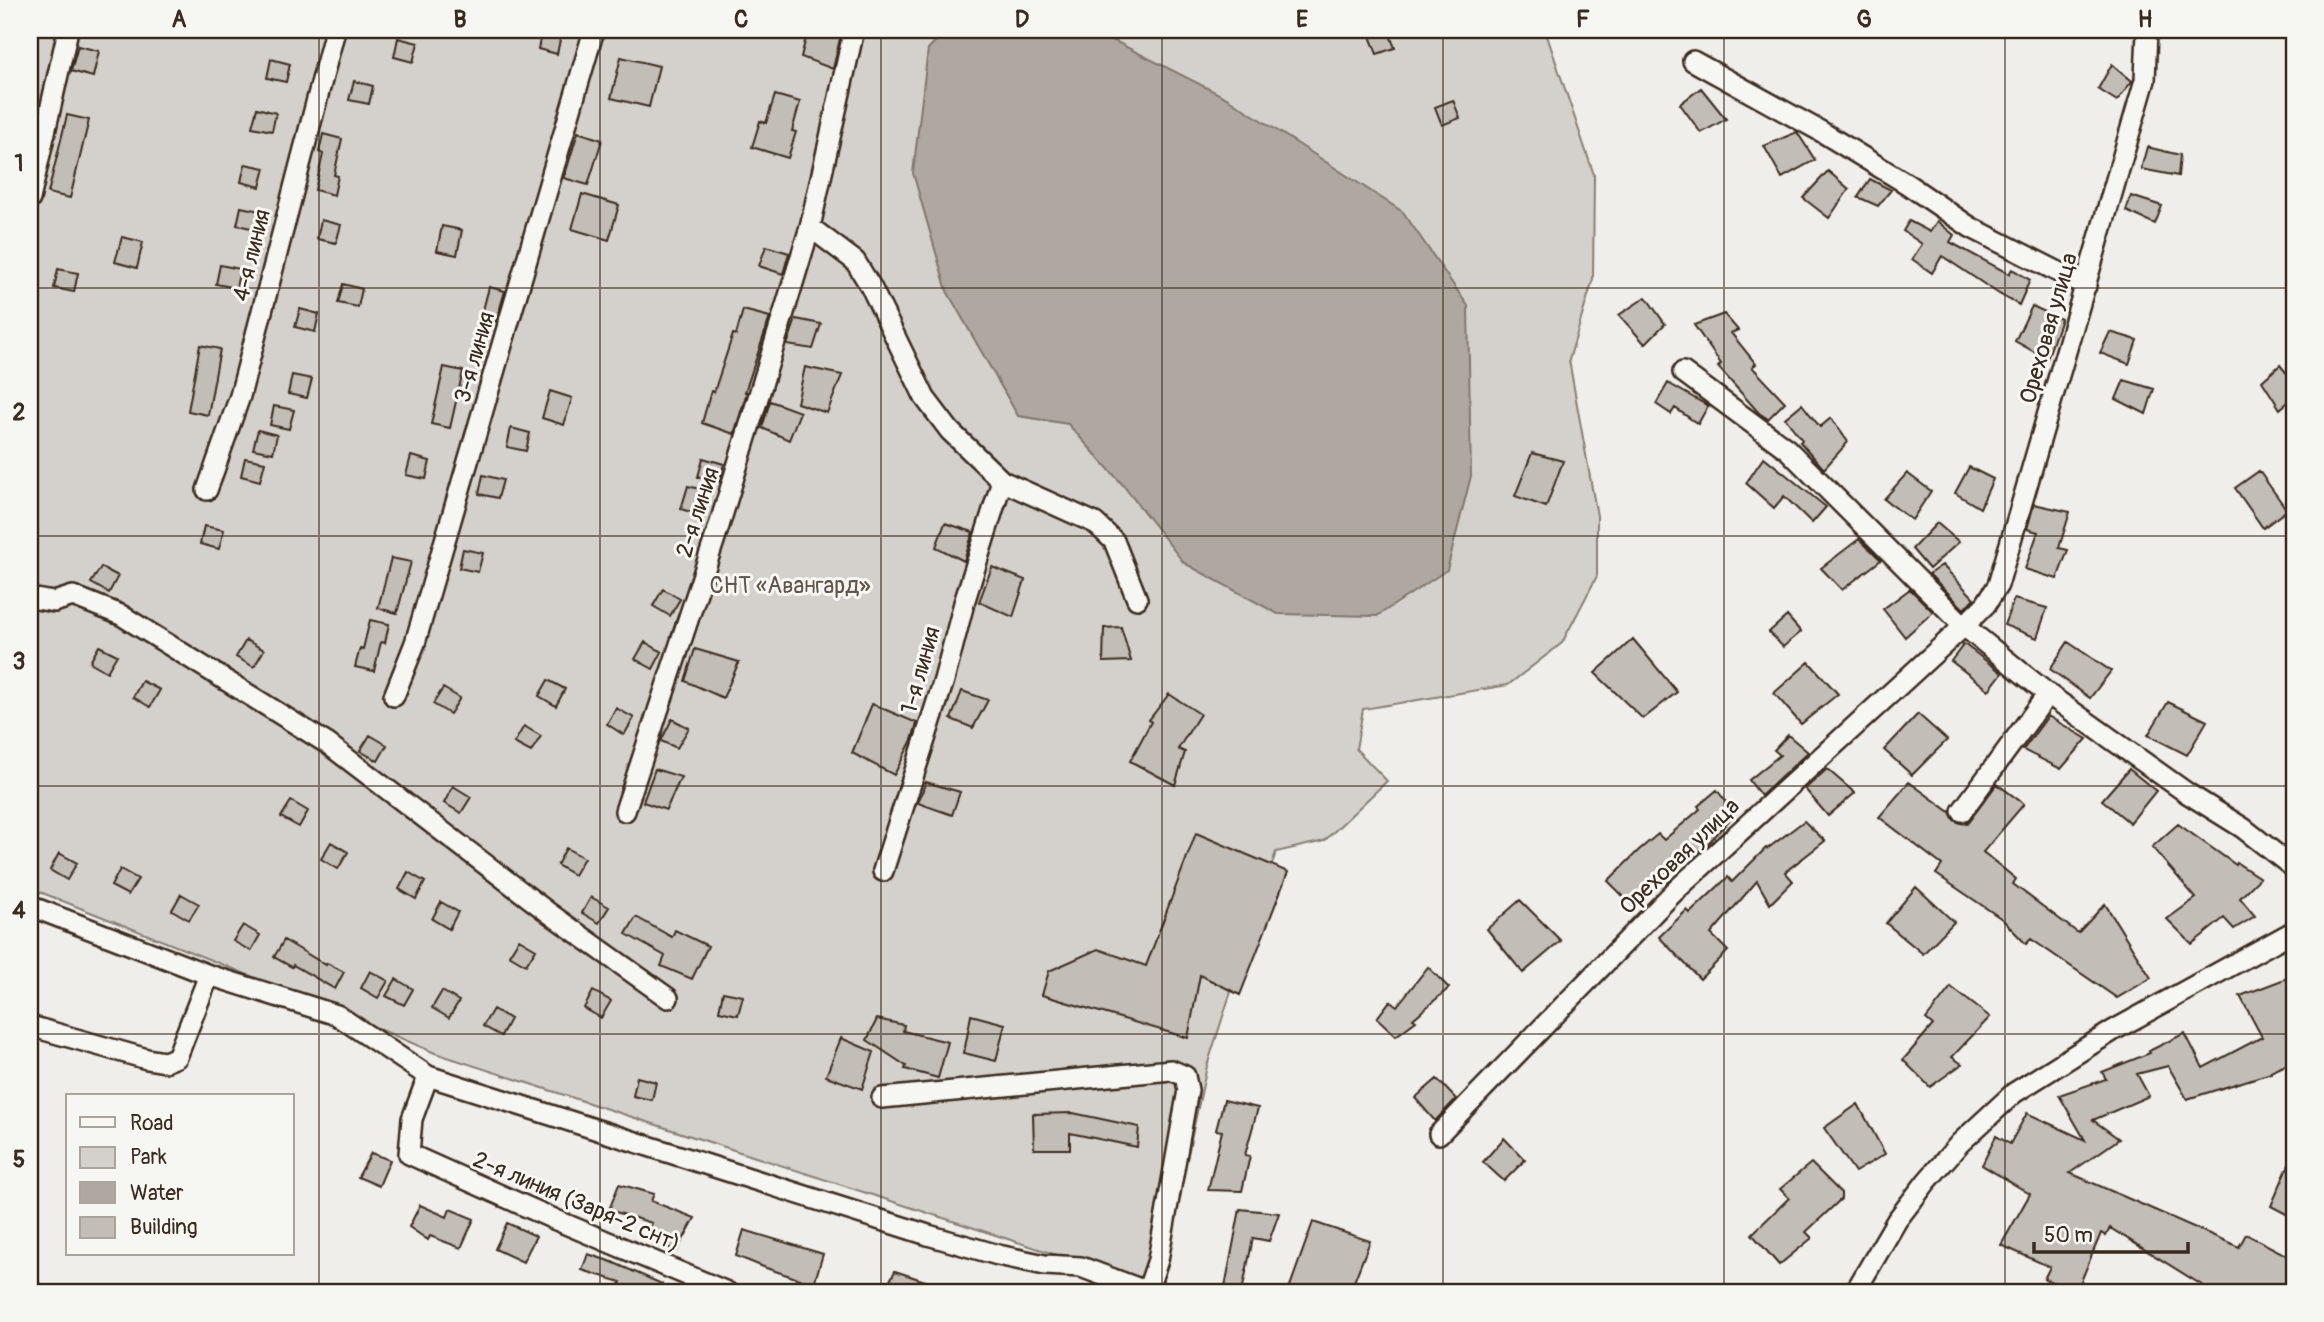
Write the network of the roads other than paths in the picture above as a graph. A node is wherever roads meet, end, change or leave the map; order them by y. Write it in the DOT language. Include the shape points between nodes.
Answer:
graph roads {
  1 [pos="68,30"];
  2 [pos="335,30"];
  3 [pos="594,30"];
  4 [pos="854,30"];
  5 [pos="2147,31"];
  6 [pos="1693,61"];
  7 [pos="30,199"];
  8 [pos="810,227"];
  9 [pos="2086,286"];
  10 [pos="1683,372"];
  11 [pos="1002,481"];
  12 [pos="207,490"];
  13 [pos="30,598"];
  14 [pos="1137,599"];
  15 [pos="1964,626"];
  16 [pos="2048,694"];
  17 [pos="394,696"];
  18 [pos="625,811"];
  19 [pos="1962,811"];
  20 [pos="2294,868"];
  21 [pos="883,871"];
  22 [pos="30,906"];
  23 [pos="2293,937"];
  24 [pos="209,975"];
  25 [pos="668,998"];
  26 [pos="30,1026"];
  27 [pos="428,1076"];
  28 [pos="882,1098"];
  29 [pos="1439,1134"];
  30 [pos="727,1292"];
  31 [pos="1147,1292"];
  32 [pos="1855,1292"];
  1 -- 7 [label="street"];
  2 -- 12 [label="street, 4-я линия" via="240,396"];
  3 -- 17 [label="street, 3-я линия" via="415,643"];
  4 -- 8 [label="street, 2-я линия"];
  5 -- 9 [label="street, Ореховая улица" via="2145,80"];
  6 -- 9 [label="street" via="1822,132 1970,227"];
  8 -- 11 [label="street" via="855,261 925,398 950,431"];
  8 -- 18 [label="street, 2-я линия" via="719,526"];
  9 -- 15 [label="street, Ореховая улица" via="1998,584"];
  10 -- 15 [label="street" via="1787,449"];
  11 -- 14 [label="street" via="1095,523 1114,541"];
  11 -- 21 [label="street, 1-я линия"];
  13 -- 25 [label="street" via="54,602 73,596 121,615 328,744 549,914"];
  15 -- 16 [label="street"];
  15 -- 29 [label="street, Ореховая улица" via="1674,892"];
  16 -- 19 [label="street"];
  16 -- 20 [label="street"];
  22 -- 24 [label="street"];
  23 -- 32 [label="street" via="2114,1030 2014,1093 1959,1143 1927,1181 1897,1220"];
  24 -- 26 [label="street" via="177,1057 165,1062"];
  24 -- 27 [label="street" via="337,1015"];
  27 -- 30 [label="street, 2-я линия (Заря-2 снт)" via="412,1119 409,1154"];
  27 -- 31 [label="street" via="928,1235 1045,1265 1081,1267"];
  28 -- 31 [label="street" via="1171,1070 1185,1076 1188,1090 1158,1260"];
}
